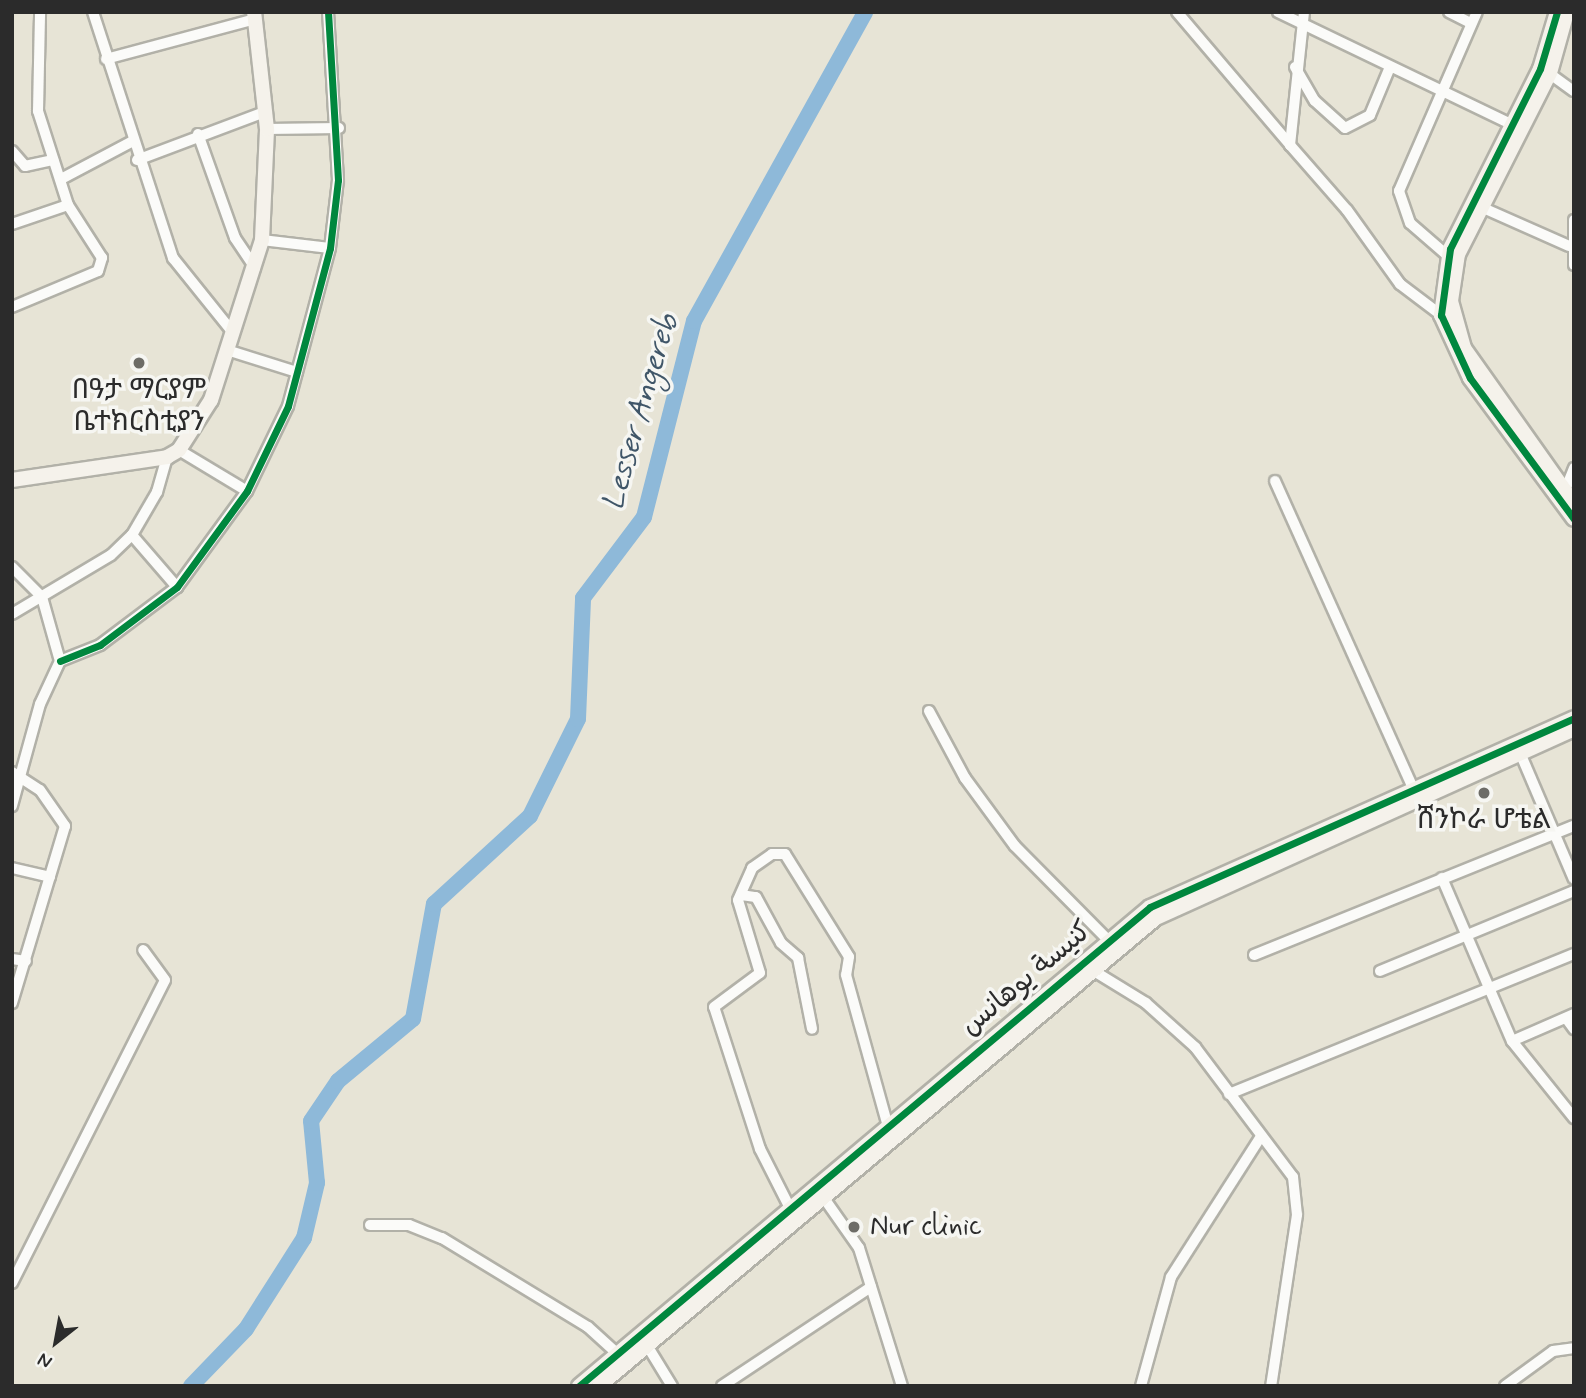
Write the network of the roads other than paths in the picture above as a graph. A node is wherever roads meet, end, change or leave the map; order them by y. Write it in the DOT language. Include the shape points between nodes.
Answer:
graph roads {
  1 [pos="40,12"];
  2 [pos="93,12"];
  3 [pos="328,12"];
  4 [pos="1177,12"];
  5 [pos="1278,12"];
  6 [pos="1304,12"];
  7 [pos="1449,12"];
  8 [pos="1477,12"];
  9 [pos="1557,12"];
  10 [pos="1567,12"];
  11 [pos="255,16"];
  12 [pos="1300,23"];
  13 [pos="1471,23"];
  14 [pos="106,59"];
  15 [pos="1295,66"];
  16 [pos="1390,67"];
  17 [pos="1545,71"];
  18 [pos="1574,91"];
  19 [pos="1441,92"];
  20 [pos="265,112"];
  21 [pos="1511,124"];
  22 [pos="267,128"];
  23 [pos="339,128"];
  24 [pos="198,134"];
  25 [pos="131,142"];
  26 [pos="1290,145"];
  27 [pos="12,151"];
  28 [pos="53,160"];
  29 [pos="137,160"];
  30 [pos="63,178"];
  31 [pos="68,205"];
  32 [pos="1481,206"];
  33 [pos="1574,220"];
  34 [pos="12,224"];
  35 [pos="262,240"];
  36 [pos="1569,246"];
  37 [pos="330,248"];
  38 [pos="1448,256"];
  39 [pos="1574,265"];
  40 [pos="255,268"];
  41 [pos="12,307"];
  42 [pos="1441,315"];
  43 [pos="234,334"];
  44 [pos="230,351"];
  45 [pos="297,372"];
  46 [pos="173,454"];
  47 [pos="1574,468"];
  48 [pos="12,480"];
  49 [pos="1275,481"];
  50 [pos="247,491"];
  51 [pos="1569,494"];
  52 [pos="1574,519"];
  53 [pos="132,535"];
  54 [pos="12,567"];
  55 [pos="177,587"];
  56 [pos="42,597"];
  57 [pos="12,614"];
  58 [pos="60,662"];
  59 [pos="929,711"];
  60 [pos="1574,718"];
  61 [pos="1574,729"];
  62 [pos="1518,746"];
  63 [pos="16,773"];
  64 [pos="1415,791"];
  65 [pos="12,806"];
  66 [pos="1574,826"];
  67 [pos="1554,834"];
  68 [pos="12,868"];
  69 [pos="50,877"];
  70 [pos="1442,878"];
  71 [pos="1574,879"];
  72 [pos="1574,891"];
  73 [pos="741,895"];
  74 [pos="1465,936"];
  75 [pos="1112,943"];
  76 [pos="143,950"];
  77 [pos="1574,954"];
  78 [pos="1254,955"];
  79 [pos="12,959"];
  80 [pos="26,961"];
  81 [pos="1085,965"];
  82 [pos="1380,971"];
  83 [pos="1485,990"];
  84 [pos="12,1003"];
  85 [pos="1570,1016"];
  86 [pos="812,1029"];
  87 [pos="1574,1029"];
  88 [pos="1512,1041"];
  89 [pos="1229,1094"];
  90 [pos="1574,1118"];
  91 [pos="890,1131"];
  92 [pos="1261,1136"];
  93 [pos="818,1191"];
  94 [pos="793,1213"];
  95 [pos="370,1225"];
  96 [pos="12,1283"];
  97 [pos="871,1287"];
  98 [pos="644,1341"];
  99 [pos="1574,1348"];
  100 [pos="622,1359"];
  101 [pos="579,1386"];
  102 [pos="599,1386"];
  103 [pos="672,1386"];
  104 [pos="722,1386"];
  105 [pos="902,1386"];
  106 [pos="1141,1386"];
  107 [pos="1271,1386"];
  108 [pos="1505,1386"];
  1 -- 28 [label="street" via="35,89"];
  2 -- 14 [label="street"];
  3 -- 23 [label="street"];
  4 -- 26 [label="street"];
  5 -- 12 [label="street"];
  6 -- 12 [label="street"];
  7 -- 13 [label="street"];
  8 -- 13 [label="street"];
  9 -- 17 [label="street"];
  10 -- 17 [label="street"];
  11 -- 14 [label="street"];
  11 -- 20 [label="street"];
  12 -- 15 [label="street"];
  12 -- 16 [label="street"];
  13 -- 19 [label="street"];
  14 -- 25 [label="street"];
  15 -- 16 [label="street" via="1315,101 1345,128 1370,115"];
  15 -- 26 [label="street"];
  16 -- 19 [label="street"];
  17 -- 18 [label="street"];
  17 -- 21 [label="street"];
  17 -- 32 [label="street"];
  19 -- 21 [label="street"];
  19 -- 38 [label="street" via="1399,191 1410,223"];
  20 -- 22 [label="street"];
  20 -- 24 [label="street"];
  21 -- 38 [label="street"];
  22 -- 23 [label="street"];
  22 -- 35 [label="street"];
  23 -- 37 [label="street"];
  24 -- 29 [label="street"];
  24 -- 40 [label="street" via="235,238"];
  25 -- 29 [label="street"];
  25 -- 30 [label="street"];
  26 -- 42 [label="street" via="1354,218 1400,284"];
  27 -- 28 [label="street" via="25,166"];
  28 -- 30 [label="street"];
  29 -- 43 [label="street" via="173,258"];
  30 -- 31 [label="street"];
  31 -- 34 [label="street"];
  31 -- 41 [label="street" via="98,247 98,271"];
  32 -- 36 [label="street"];
  32 -- 51 [label="street" via="1452,278 1455,322 1480,372"];
  33 -- 36 [label="street"];
  35 -- 37 [label="street"];
  35 -- 40 [label="street"];
  36 -- 39 [label="street"];
  37 -- 45 [label="street"];
  38 -- 42 [label="street"];
  40 -- 43 [label="street"];
  42 -- 51 [label="street" via="1470,378"];
  43 -- 44 [label="street"];
  44 -- 45 [label="street"];
  44 -- 46 [label="street" via="211,400"];
  45 -- 50 [label="street"];
  46 -- 48 [label="street"];
  46 -- 50 [label="street"];
  46 -- 53 [label="street"];
  47 -- 51 [label="street"];
  49 -- 64 [label="street"];
  50 -- 55 [label="street"];
  51 -- 52 [label="street"];
  53 -- 55 [label="street"];
  53 -- 56 [label="street"];
  54 -- 56 [label="street"];
  55 -- 58 [label="street" via="111,638"];
  56 -- 57 [label="street"];
  56 -- 58 [label="street"];
  58 -- 63 [label="street"];
  59 -- 75 [label="street" via="964,778 1021,855"];
  60 -- 62 [label="street"];
  61 -- 62 [label="street"];
  62 -- 64 [label="street"];
  62 -- 67 [label="street"];
  63 -- 65 [label="street"];
  63 -- 69 [label="street" via="40,790 65,826"];
  64 -- 75 [label="street"];
  66 -- 67 [label="street"];
  67 -- 70 [label="street"];
  67 -- 71 [label="street"];
  68 -- 69 [label="street"];
  69 -- 80 [label="street"];
  70 -- 74 [label="street"];
  70 -- 78 [label="street"];
  72 -- 74 [label="street"];
  73 -- 86 [label="street" via="756,897 781,943 798,958"];
  73 -- 91 [label="street" via="760,860 785,854 849,957 846,975"];
  73 -- 94 [label="street" via="737,907 760,973 714,1007 760,1149"];
  74 -- 82 [label="street"];
  74 -- 83 [label="street"];
  75 -- 81 [label="street"];
  76 -- 96 [label="street" via="165,981"];
  77 -- 83 [label="street"];
  79 -- 80 [label="street"];
  80 -- 84 [label="street"];
  81 -- 89 [label="street" via="1146,1003 1195,1047"];
  81 -- 91 [label="street"];
  83 -- 88 [label="street"];
  83 -- 89 [label="street"];
  85 -- 87 [label="street"];
  85 -- 88 [label="street"];
  88 -- 90 [label="street"];
  89 -- 92 [label="street"];
  91 -- 93 [label="street"];
  92 -- 106 [label="street" via="1171,1277"];
  92 -- 107 [label="street" via="1298,1195"];
  93 -- 94 [label="street"];
  93 -- 97 [label="street" via="859,1248"];
  94 -- 98 [label="street"];
  95 -- 100 [label="street" via="423,1228 588,1327"];
  97 -- 104 [label="street"];
  97 -- 105 [label="street"];
  98 -- 100 [label="street"];
  98 -- 103 [label="street"];
  99 -- 108 [label="street" via="1553,1351"];
  100 -- 101 [label="street"];
  100 -- 102 [label="street"];
}
